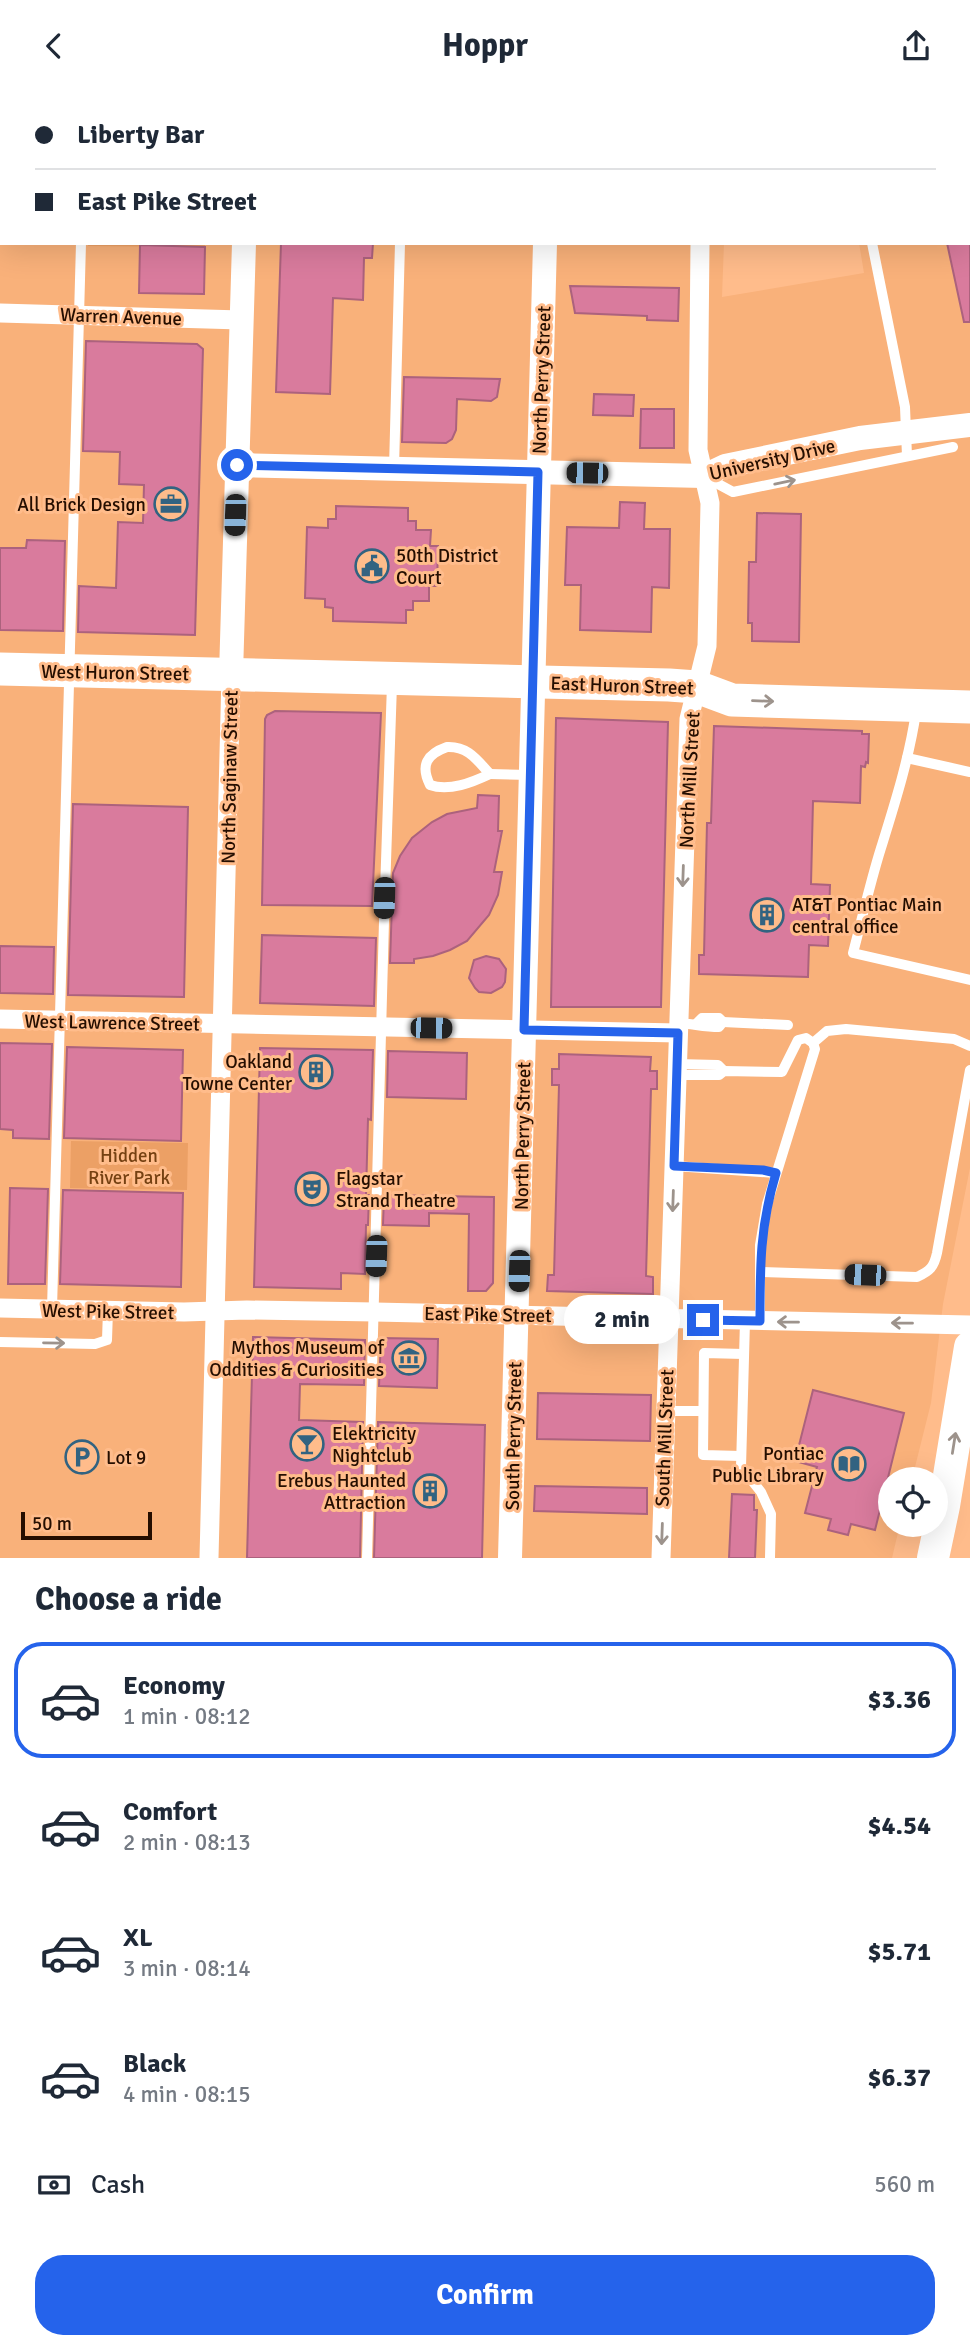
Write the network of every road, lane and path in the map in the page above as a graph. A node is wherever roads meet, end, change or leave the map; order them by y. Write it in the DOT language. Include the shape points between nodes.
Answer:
graph roads {
  1 [pos="81,245"];
  2 [pos="244,245"];
  3 [pos="400,245"];
  4 [pos="544,245"];
  5 [pos="700,245"];
  6 [pos="872,245"];
  7 [pos="0,313"];
  8 [pos="79,315"];
  9 [pos="241,320"];
  10 [pos="970,425"];
  11 [pos="906,445"];
  12 [pos="953,447"];
  13 [pos="237,465"];
  14 [pos="394,468"];
  15 [pos="538,472"];
  16 [pos="704,476"];
  17 [pos="0,669"];
  18 [pos="69,671"];
  19 [pos="231,674"];
  20 [pos="392,678"];
  21 [pos="533,681"];
  22 [pos="697,687"];
  23 [pos="918,706"];
  24 [pos="970,707"];
  25 [pos="907,758"];
  26 [pos="970,772"];
  27 [pos="490,774"];
  28 [pos="530,775"];
  29 [pos="970,980"];
  30 [pos="0,1019"];
  31 [pos="60,1021"];
  32 [pos="223,1025"];
  33 [pos="788,1025"];
  34 [pos="684,1026"];
  35 [pos="381,1027"];
  36 [pos="524,1030"];
  37 [pos="813,1043"];
  38 [pos="970,1046"];
  39 [pos="677,1070"];
  40 [pos="970,1070"];
  41 [pos="674,1166"];
  42 [pos="776,1173"];
  43 [pos="760,1272"];
  44 [pos="0,1308"];
  45 [pos="52,1309"];
  46 [pos="108,1310"];
  47 [pos="215,1311"];
  48 [pos="374,1311"];
  49 [pos="517,1315"];
  50 [pos="669,1319"];
  51 [pos="752,1321"];
  52 [pos="970,1325"];
  53 [pos="0,1342"];
  54 [pos="970,1347"];
  55 [pos="744,1354"];
  56 [pos="665,1411"];
  57 [pos="704,1411"];
  58 [pos="741,1456"];
  59 [pos="209,1558"];
  60 [pos="368,1558"];
  61 [pos="510,1558"];
  62 [pos="661,1558"];
  63 [pos="770,1558"];
  64 [pos="933,1558"];
  1 -- 8 [label="lane"];
  2 -- 9 [label="street, North Saginaw Street"];
  3 -- 14 [label="lane"];
  4 -- 15 [label="street, North Perry Street"];
  5 -- 16 [label="street, North Mill Street" via="698,450"];
  6 -- 11 [label="lane" via="905,407"];
  7 -- 8 [label="street, Warren Avenue"];
  8 -- 9 [label="street, Warren Avenue"];
  8 -- 18 [label="lane"];
  9 -- 13 [label="street, North Saginaw Street"];
  10 -- 11 [label="street, University Drive"];
  11 -- 12 [label="lane"];
  11 -- 16 [label="street, University Drive" via="860,438 725,466"];
  13 -- 14 [label="street, University Drive"];
  13 -- 19 [label="street, North Saginaw Street"];
  14 -- 15 [label="street, University Drive"];
  15 -- 16 [label="street, University Drive"];
  15 -- 21 [label="street, North Perry Street"];
  16 -- 22 [label="street, North Mill Street" via="710,503 707,646"];
  17 -- 18 [label="highway, West Huron Street"];
  18 -- 19 [label="highway, West Huron Street"];
  18 -- 31 [label="lane"];
  19 -- 20 [label="highway, East Huron Street"];
  19 -- 32 [label="street, North Saginaw Street"];
  20 -- 21 [label="highway, East Huron Street"];
  20 -- 35 [label="lane"];
  21 -- 22 [label="highway, East Huron Street"];
  21 -- 28 [label="street, North Perry Street"];
  22 -- 23 [label="highway, East Huron Street, one-way" via="732,700"];
  22 -- 34 [label="street, North Mill Street, one-way" via="689,722"];
  23 -- 24 [label="highway, East Huron Street"];
  23 -- 25 [label="lane"];
  25 -- 26 [label="lane"];
  25 -- 29 [label="lane" via="853,953"];
  27 -- 27 [label="lane" via="457,747 438,750 425,766 430,785 440,789"];
  27 -- 28 [label="lane"];
  28 -- 36 [label="street, North Perry Street"];
  30 -- 31 [label="street, West Lawrence Street"];
  31 -- 32 [label="street, West Lawrence Street"];
  31 -- 45 [label="lane"];
  32 -- 35 [label="street, West Lawrence Street"];
  32 -- 47 [label="street, North Saginaw Street"];
  33 -- 34 [label="lane" via="723,1022 719,1027"];
  34 -- 36 [label="street, West Lawrence Street"];
  34 -- 39 [label="street, North Mill Street"];
  35 -- 36 [label="street, West Lawrence Street"];
  35 -- 48 [label="lane"];
  36 -- 49 [label="street, North Perry Street"];
  37 -- 38 [label="lane" via="827,1031 846,1030 954,1039"];
  37 -- 39 [label="lane" via="806,1038 798,1040 782,1072 724,1071 718,1065"];
  37 -- 42 [label="lane" via="815,1049"];
  39 -- 41 [label="street, North Mill Street"];
  40 -- 43 [label="lane" via="937,1253 929,1272 917,1277"];
  41 -- 42 [label="lane"];
  41 -- 50 [label="street, North Mill Street, one-way"];
  42 -- 43 [label="lane" via="764,1219"];
  43 -- 51 [label="lane"];
  44 -- 45 [label="street, West Pike Street"];
  45 -- 46 [label="street, West Pike Street"];
  46 -- 47 [label="street, West Pike Street"];
  53 -- 46 [label="lane, one-way" via="107,1340"];
  47 -- 48 [label="street, East Pike Street"];
  47 -- 59 [label="street, North Saginaw Street"];
  48 -- 49 [label="street, East Pike Street"];
  48 -- 60 [label="lane"];
  49 -- 50 [label="street, East Pike Street"];
  49 -- 61 [label="street, South Perry Street"];
  50 -- 51 [label="street, East Pike Street"];
  50 -- 56 [label="street, South Mill Street"];
  52 -- 51 [label="street, East Pike Street, one-way"];
  51 -- 55 [label="lane"];
  64 -- 54 [label="main road, one-way"];
  55 -- 57 [label="lane" via="705,1353"];
  55 -- 58 [label="lane"];
  56 -- 57 [label="lane"];
  56 -- 62 [label="street, South Mill Street, one-way"];
  57 -- 58 [label="lane" via="703,1455"];
  58 -- 63 [label="lane" via="741,1467 771,1514"];
}
